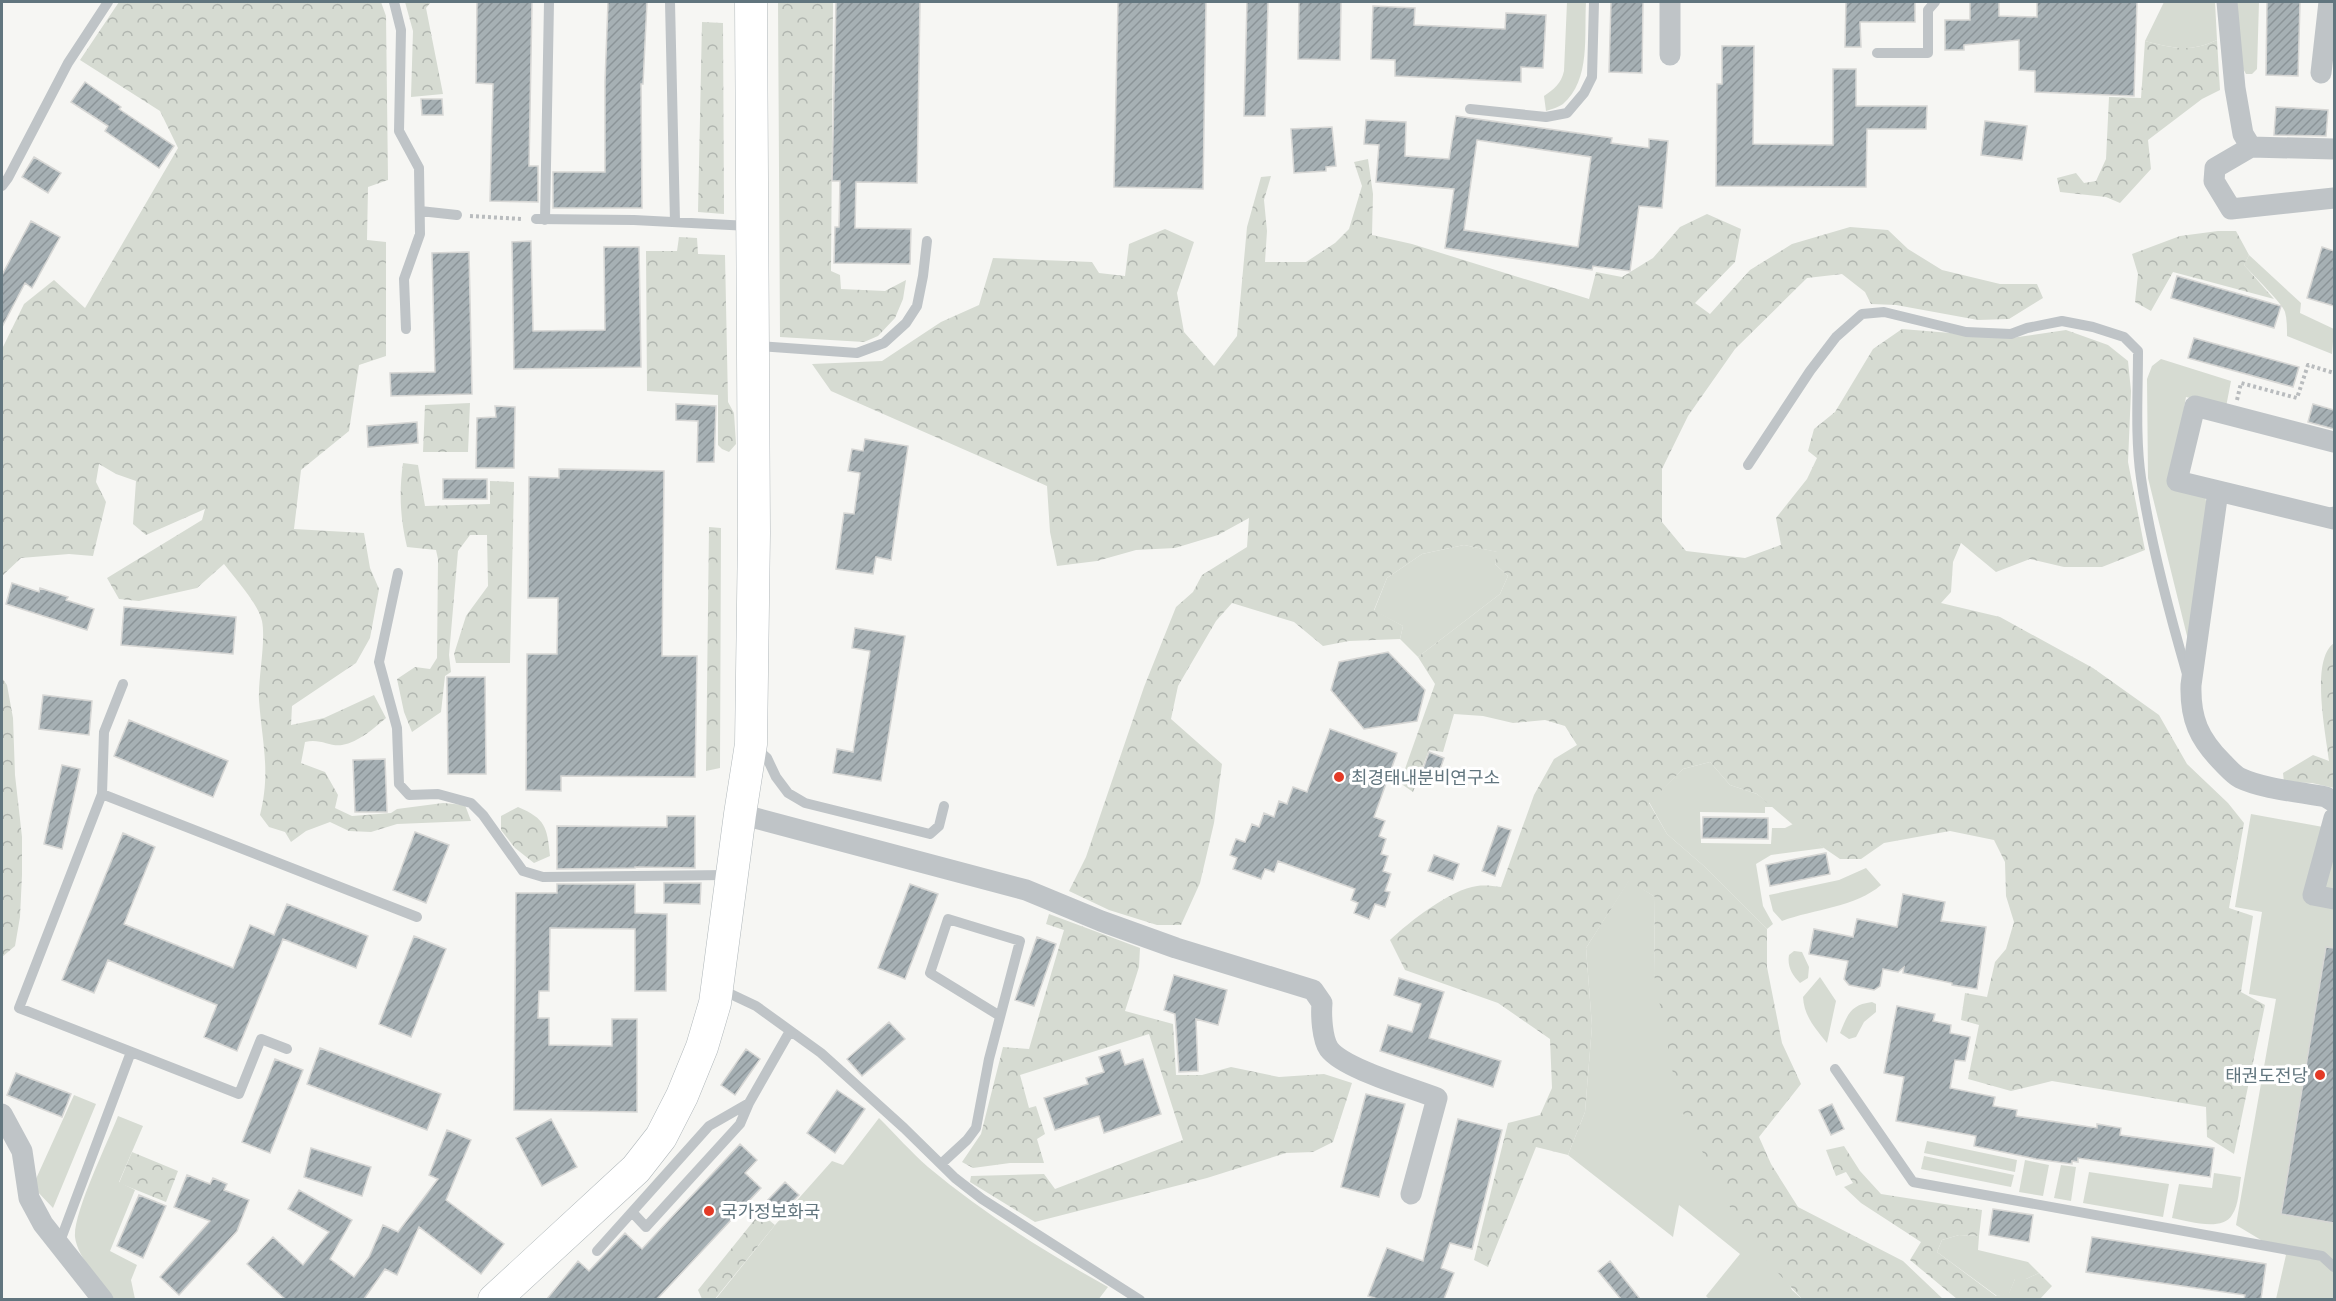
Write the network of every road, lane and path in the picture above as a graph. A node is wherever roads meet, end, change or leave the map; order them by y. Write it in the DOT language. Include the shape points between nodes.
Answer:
graph roads {
  1 [pos="108,2"];
  2 [pos="394,2"];
  3 [pos="549,2"];
  4 [pos="670,2"];
  5 [pos="751,2"];
  6 [pos="1594,2"];
  7 [pos="1670,2"];
  8 [pos="1935,2"];
  9 [pos="2227,2"];
  10 [pos="2329,2"];
  11 [pos="1877,53"];
  12 [pos="1670,55"];
  13 [pos="2321,73"];
  14 [pos="1470,109"];
  15 [pos="2251,147"];
  16 [pos="2334,149"];
  17 [pos="2,186"];
  18 [pos="2334,198"];
  19 [pos="420,211"];
  20 [pos="457,215"];
  21 [pos="540,220"];
  22 [pos="675,222"];
  23 [pos="753,226"];
  24 [pos="927,241"];
  25 [pos="406,329"];
  26 [pos="754,346"];
  27 [pos="2334,373"];
  28 [pos="2233,416"];
  29 [pos="2334,442"];
  30 [pos="1748,465"];
  31 [pos="2218,491"];
  32 [pos="2334,517"];
  33 [pos="398,573"];
  34 [pos="123,684"];
  35 [pos="2191,685"];
  36 [pos="751,744"];
  37 [pos="102,794"];
  38 [pos="2334,802"];
  39 [pos="944,806"];
  40 [pos="740,814"];
  41 [pos="2334,818"];
  42 [pos="732,875"];
  43 [pos="2334,899"];
  44 [pos="417,917"];
  45 [pos="717,988"];
  46 [pos="1000,1016"];
  47 [pos="790,1031"];
  48 [pos="287,1049"];
  49 [pos="131,1052"];
  50 [pos="1835,1069"];
  51 [pos="749,1103"];
  52 [pos="2,1114"];
  53 [pos="940,1164"];
  54 [pos="1411,1194"];
  55 [pos="632,1212"];
  56 [pos="59,1244"];
  57 [pos="597,1251"];
  58 [pos="2334,1267"];
  59 [pos="103,1299"];
  60 [pos="494,1299"];
  61 [pos="1140,1299"];
  1 -- 17 [label="lane" via="68,63"];
  2 -- 19 [label="lane" via="401,30 399,131 419,168"];
  3 -- 21 [label="lane"];
  4 -- 22 [label="lane"];
  5 -- 23 [label="street"];
  6 -- 14 [label="lane" via="1592,77 1567,113 1546,117"];
  7 -- 12 [label="street"];
  8 -- 11 [label="lane" via="1928,10 1928,53"];
  9 -- 15 [label="street" via="2235,88 2243,134"];
  10 -- 13 [label="street"];
  15 -- 16 [label="street"];
  15 -- 18 [label="street" via="2215,168 2214,181 2231,209"];
  19 -- 20 [label="lane"];
  19 -- 25 [label="lane" via="420,234 404,279"];
  20 -- 21 [label="path"];
  21 -- 22 [label="lane"];
  22 -- 23 [label="lane"];
  23 -- 26 [label="street"];
  24 -- 26 [label="lane" via="916,306 906,323 884,342 857,353"];
  26 -- 36 [label="street"];
  27 -- 28 [label="path" via="2308,365 2298,398 2241,383"];
  28 -- 29 [label="street"];
  28 -- 31 [label="street" via="2195,406 2177,481"];
  30 -- 35 [label="lane" via="1817,362 1836,337 1862,314 1884,312 1966,332 2011,334 2062,321 2124,337 2138,351 2141,478 2151,535"];
  31 -- 32 [label="street"];
  31 -- 35 [label="street"];
  33 -- 42 [label="lane" via="379,662 397,728 399,784 409,795 438,795 471,804 523,871 543,877"];
  34 -- 37 [label="lane" via="104,732"];
  35 -- 38 [label="street" via="2190,706 2202,738 2239,778"];
  36 -- 39 [label="lane" via="767,758 788,793 805,803 930,834 939,826"];
  36 -- 40 [label="street"];
  37 -- 44 [label="lane"];
  37 -- 49 [label="lane" via="19,1008"];
  40 -- 42 [label="street"];
  40 -- 54 [label="street" via="1026,890 1176,948 1313,990 1322,1003 1321,1019 1329,1049 1356,1068 1437,1098"];
  41 -- 43 [label="street" via="2313,895"];
  42 -- 45 [label="street"];
  45 -- 47 [label="lane" via="756,1006"];
  45 -- 60 [label="street" via="702,1047 661,1137 636,1169"];
  46 -- 46 [label="lane" via="1020,941 948,919 930,973"];
  46 -- 53 [label="lane" via="975,1128"];
  47 -- 51 [label="lane"];
  47 -- 53 [label="lane" via="821,1053"];
  48 -- 49 [label="lane" via="261,1039 239,1094"];
  49 -- 56 [label="lane"];
  50 -- 58 [label="lane" via="1914,1182 2322,1256"];
  51 -- 55 [label="lane" via="709,1126"];
  51 -- 55 [label="lane" via="740,1124 646,1227"];
  52 -- 56 [label="street" via="22,1152 29,1198"];
  53 -- 61 [label="lane" via="982,1199"];
  55 -- 57 [label="lane"];
  56 -- 59 [label="street"];
}
